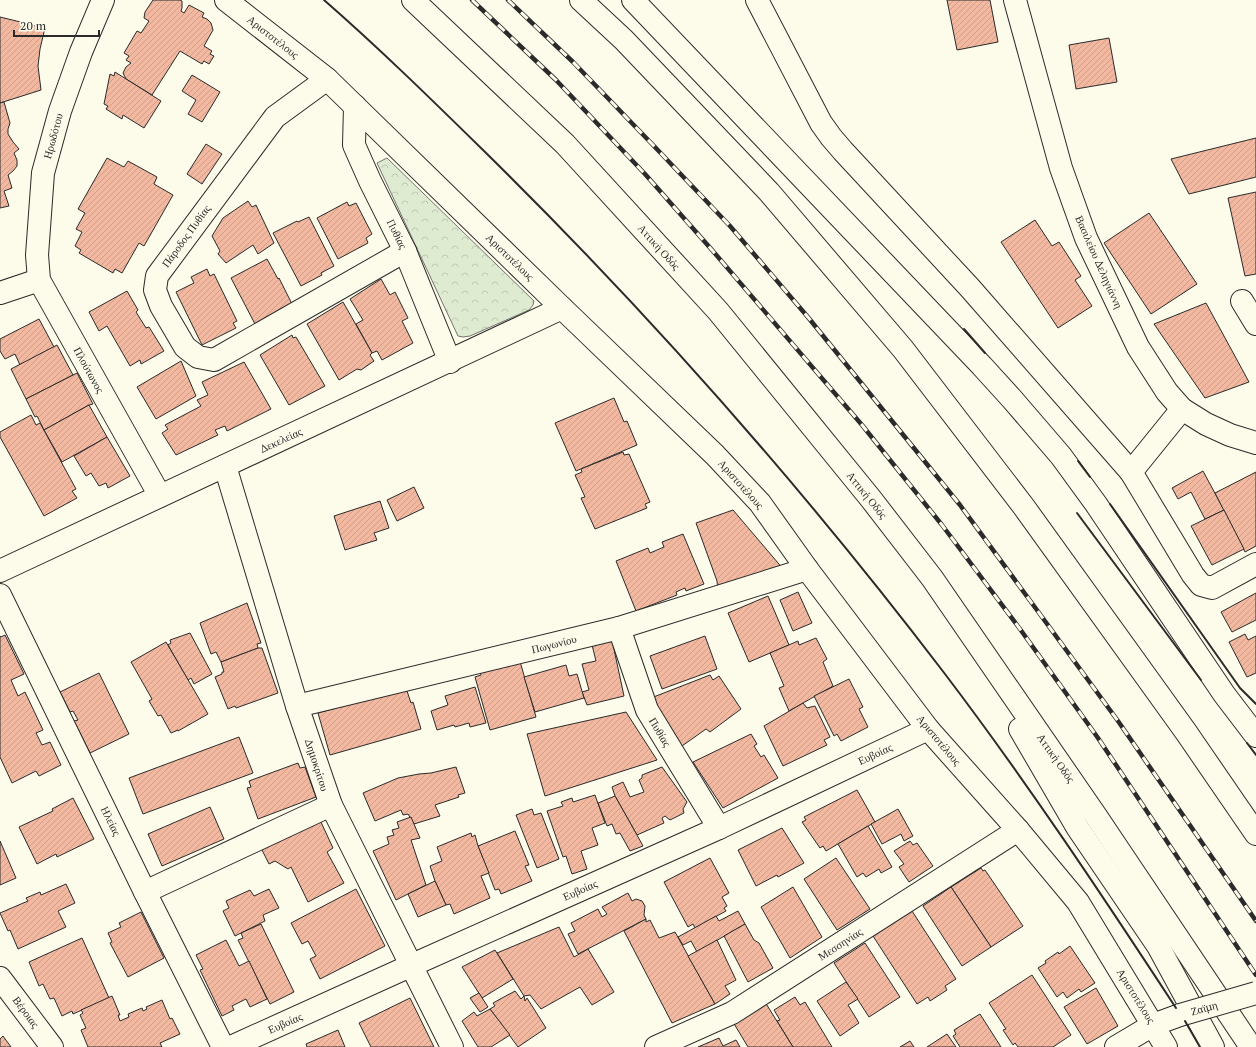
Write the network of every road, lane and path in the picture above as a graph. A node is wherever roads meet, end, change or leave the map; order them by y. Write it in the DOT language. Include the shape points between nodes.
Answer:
graph roads {
  1 [pos="103,0"];
  2 [pos="226,0"];
  3 [pos="413,0"];
  4 [pos="581,0"];
  5 [pos="633,0"];
  6 [pos="757,0"];
  7 [pos="1015,0"];
  8 [pos="327,79"];
  9 [pos="355,106"];
  10 [pos="405,251"];
  11 [pos="39,280"];
  12 [pos="0,292"];
  13 [pos="1242,301"];
  14 [pos="562,308"];
  15 [pos="1256,324"];
  16 [pos="450,362"];
  17 [pos="1182,409"];
  18 [pos="1256,443"];
  19 [pos="225,466"];
  20 [pos="1131,472"];
  21 [pos="160,496"];
  22 [pos="1256,564"];
  23 [pos="807,569"];
  24 [pos="0,571"];
  25 [pos="932,578"];
  26 [pos="0,594"];
  27 [pos="619,628"];
  28 [pos="297,706"];
  29 [pos="928,728"];
  30 [pos="1256,736"];
  31 [pos="330,806"];
  32 [pos="719,828"];
  33 [pos="1018,830"];
  34 [pos="1256,834"];
  35 [pos="145,892"];
  36 [pos="410,966"];
  37 [pos="0,978"];
  38 [pos="1256,992"];
  39 [pos="1153,1025"];
  40 [pos="52,1047"];
  41 [pos="223,1047"];
  42 [pos="231,1047"];
  43 [pos="452,1047"];
  44 [pos="656,1047"];
  45 [pos="1116,1047"];
  46 [pos="1166,1047"];
  47 [pos="1213,1047"];
  48 [pos="1251,1047"];
  1 -- 11 [label="main road, Ηρωδότου" via="60,110 43,173 37,255"];
  2 -- 8 [label="main road, Αριστοτέλους"];
  3 -- 25 [label="main road, Αττική Οδός" via="565,144 718,311"];
  4 -- 34 [label="main road" via="624,40 769,192 903,349 1024,508 1186,732"];
  5 -- 30 [label="main road" via="1012,398 1056,450 1096,504 1224,694"];
  6 -- 20 [label="main road" via="821,123 842,151 970,288"];
  7 -- 17 [label="main road, Βασιλείου Δεληγιάννη" via="1061,168 1086,238 1138,347"];
  8 -- 9 [label="main road, Αριστοτέλους"];
  8 -- 10 [label="main road, Πάροδος Πυθίας" via="275,117 157,276 155,290 161,306 185,348 198,357 214,360"];
  9 -- 10 [label="main road, Πυθίας" via="354,145"];
  9 -- 14 [label="main road, Αριστοτέλους"];
  10 -- 16 [label="main road, Πυθίας"];
  11 -- 12 [label="main road"];
  11 -- 21 [label="main road, Πλούτωνος"];
  13 -- 15 [label="main road"];
  14 -- 16 [label="main road, Δεκελείας"];
  14 -- 23 [label="main road, Αριστοτέλους" via="715,455 760,503"];
  16 -- 19 [label="main road, Δεκελείας"];
  17 -- 18 [label="main road, Βασιλείου Δεληγιάννη" via="1206,424"];
  17 -- 20 [label="main road"];
  19 -- 21 [label="main road, Δεκελείας"];
  19 -- 28 [label="main road, Δημοκρίτου"];
  20 -- 22 [label="main road" via="1201,585 1212,588"];
  21 -- 24 [label="main road, Δεκελείας"];
  23 -- 27 [label="main road, Πωγωνίου"];
  23 -- 29 [label="main road, Αριστοτέλους"];
  25 -- 47 [label="main road" via="1077,827 1158,946"];
  25 -- 48 [label="main road, Αττική Οδός"];
  26 -- 35 [label="main road, Ηλείας"];
  27 -- 28 [label="main road, Πωγωνίου"];
  27 -- 32 [label="main road, Πυθίας" via="647,710"];
  28 -- 31 [label="main road, Δημοκρίτου"];
  29 -- 32 [label="main road, Ευβοίας"];
  29 -- 33 [label="main road, Αριστοτέλους"];
  31 -- 35 [label="main road"];
  31 -- 36 [label="main road, Δημοκρίτου"];
  32 -- 36 [label="main road, Ευβοίας"];
  33 -- 39 [label="main road, Αριστοτέλους" via="1078,902"];
  33 -- 44 [label="main road, Μεσσηνίας" via="732,1012"];
  35 -- 41 [label="main road, Ηλείας"];
  36 -- 42 [label="main road, Ευβοίας"];
  36 -- 43 [label="main road, Δημοκρίτου"];
  37 -- 40 [label="main road, Βέροιας"];
  38 -- 39 [label="main road, Ζαϊμη, bridge"];
  39 -- 45 [label="main road, Ζαϊμη"];
  39 -- 46 [label="main road, Αριστοτέλους"];
}
